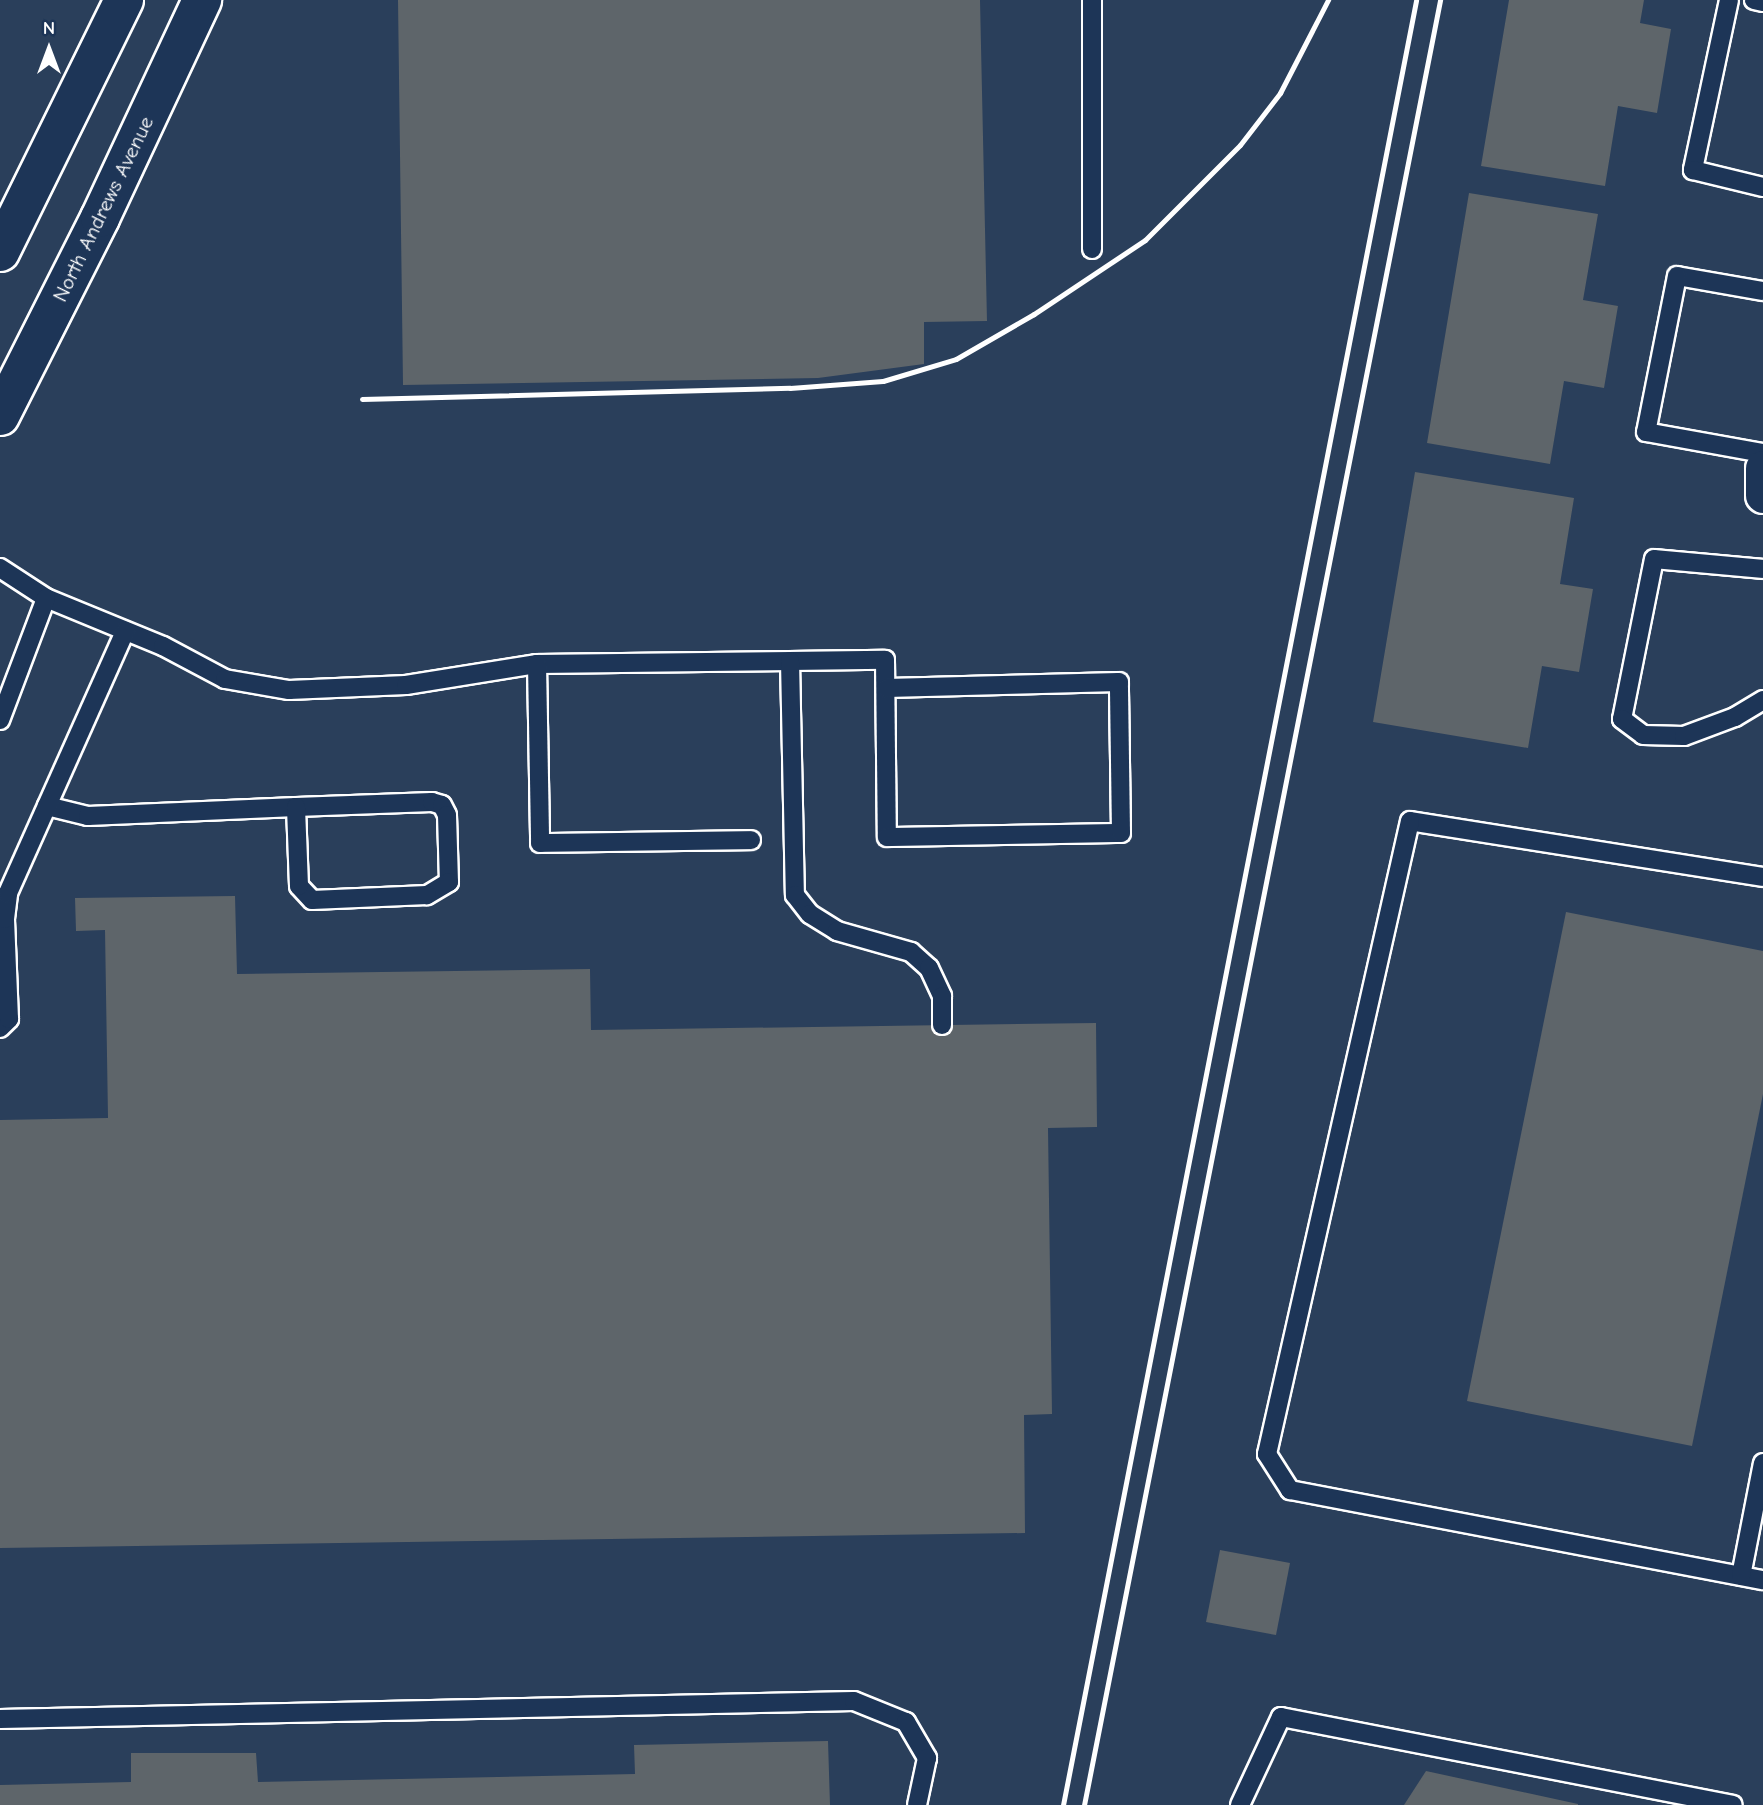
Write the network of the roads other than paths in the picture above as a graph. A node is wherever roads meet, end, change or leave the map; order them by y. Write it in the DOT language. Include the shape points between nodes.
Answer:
graph roads {
  1 [pos="124,0"];
  2 [pos="202,0"];
  3 [pos="1092,0"];
  4 [pos="1729,0"];
  5 [pos="1754,0"];
  6 [pos="1763,2"];
  7 [pos="1763,187"];
  8 [pos="1092,249"];
  9 [pos="0,252"];
  10 [pos="1763,291"];
  11 [pos="0,415"];
  12 [pos="1763,453"];
  13 [pos="1763,468"];
  14 [pos="1763,495"];
  15 [pos="0,568"];
  16 [pos="1763,569"];
  17 [pos="46,598"];
  18 [pos="125,631"];
  19 [pos="790,661"];
  20 [pos="537,664"];
  21 [pos="886,688"];
  22 [pos="1763,700"];
  23 [pos="0,720"];
  24 [pos="47,806"];
  25 [pos="296,807"];
  26 [pos="751,840"];
  27 [pos="1763,877"];
  28 [pos="942,1025"];
  29 [pos="0,1028"];
  30 [pos="1763,1464"];
  31 [pos="1741,1576"];
  32 [pos="1763,1580"];
  33 [pos="0,1719"];
  34 [pos="917,1805"];
  35 [pos="1240,1805"];
  36 [pos="1733,1805"];
  1 -- 9 [label="street"];
  2 -- 11 [label="street, North Andrews Avenue" via="100,218"];
  3 -- 8 [label="lane"];
  4 -- 7 [label="lane" via="1693,170"];
  5 -- 6 [label="lane"];
  10 -- 12 [label="lane" via="1677,276 1646,432"];
  13 -- 14 [label="street"];
  15 -- 17 [label="lane"];
  16 -- 22 [label="lane" via="1654,559 1622,719 1643,735 1684,736 1735,717"];
  17 -- 18 [label="lane"];
  17 -- 23 [label="lane"];
  18 -- 20 [label="lane" via="225,679 289,690 407,685"];
  18 -- 24 [label="lane"];
  19 -- 20 [label="lane"];
  19 -- 21 [label="lane" via="885,660"];
  19 -- 28 [label="lane" via="795,895 810,914 837,931 911,952 929,968 942,996"];
  20 -- 26 [label="lane" via="540,843"];
  21 -- 21 [label="lane" via="887,837 1121,833 1119,682"];
  24 -- 25 [label="lane" via="88,816"];
  24 -- 29 [label="lane" via="8,893 9,1019"];
  25 -- 25 [label="lane" via="299,886 312,900 427,895 449,882 447,815 442,805"];
  27 -- 31 [label="lane" via="1410,821 1267,1454 1290,1490"];
  30 -- 31 [label="lane"];
  31 -- 32 [label="lane"];
  33 -- 34 [label="lane" via="854,1701 906,1722 927,1758"];
  35 -- 36 [label="lane" via="1281,1717"];
}
